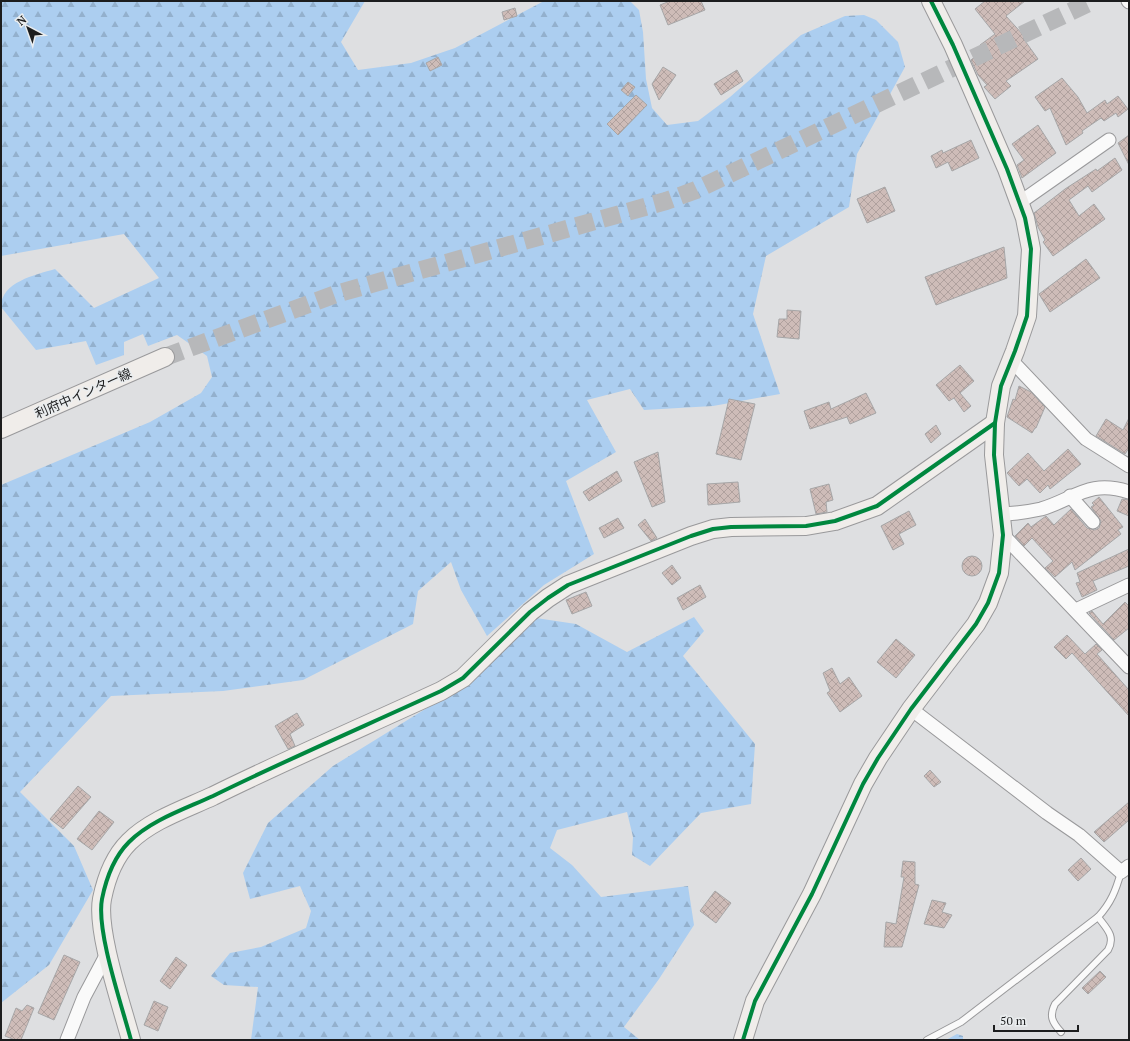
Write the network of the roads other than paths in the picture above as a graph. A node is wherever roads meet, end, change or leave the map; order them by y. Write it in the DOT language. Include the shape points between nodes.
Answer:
graph roads {
  1 [pos="931,1"];
  2 [pos="1109,140"];
  3 [pos="1019,203"];
  4 [pos="165,357"];
  5 [pos="1011,360"];
  6 [pos="995,423"];
  7 [pos="1,429"];
  8 [pos="1129,466"];
  9 [pos="1129,492"];
  10 [pos="1070,496"];
  11 [pos="1001,514"];
  12 [pos="1093,522"];
  13 [pos="1003,535"];
  14 [pos="1129,585"];
  15 [pos="1076,610"];
  16 [pos="1129,668"];
  17 [pos="911,709"];
  18 [pos="1125,869"];
  19 [pos="1098,917"];
  20 [pos="108,952"];
  21 [pos="1061,1032"];
  22 [pos="67,1040"];
  23 [pos="131,1040"];
  24 [pos="744,1040"];
  25 [pos="927,1040"];
  1 -- 3 [label="street" via="978,102"];
  2 -- 3 [label="street"];
  3 -- 5 [label="street" via="1025,218 1031,249 1027,316"];
  4 -- 7 [label="street, 利府中インター線"];
  5 -- 6 [label="street" via="1001,386"];
  5 -- 8 [label="street" via="1086,439"];
  6 -- 11 [label="street" via="994,455"];
  6 -- 20 [label="street" via="877,506 855,515 806,526 713,529 568,585 530,612 463,678 441,691 239,783 142,831 128,842 108,876 102,900 102,919"];
  9 -- 10 [label="street" via="1097,487"];
  10 -- 11 [label="street" via="1042,508 1017,514"];
  10 -- 12 [label="street"];
  11 -- 13 [label="street"];
  13 -- 15 [label="street"];
  13 -- 17 [label="street" via="999,572 988,603 976,624"];
  14 -- 15 [label="street"];
  15 -- 16 [label="street"];
  17 -- 18 [label="street" via="1046,813"];
  17 -- 24 [label="street" via="863,784 812,894 755,1001"];
  18 -- 19 [label="lane" via="1115,894"];
  19 -- 21 [label="lane" via="1109,932 1112,944 1055,1004 1051,1018"];
  19 -- 25 [label="lane" via="961,1022"];
  20 -- 22 [label="street" via="84,997"];
  20 -- 23 [label="street"];
}
